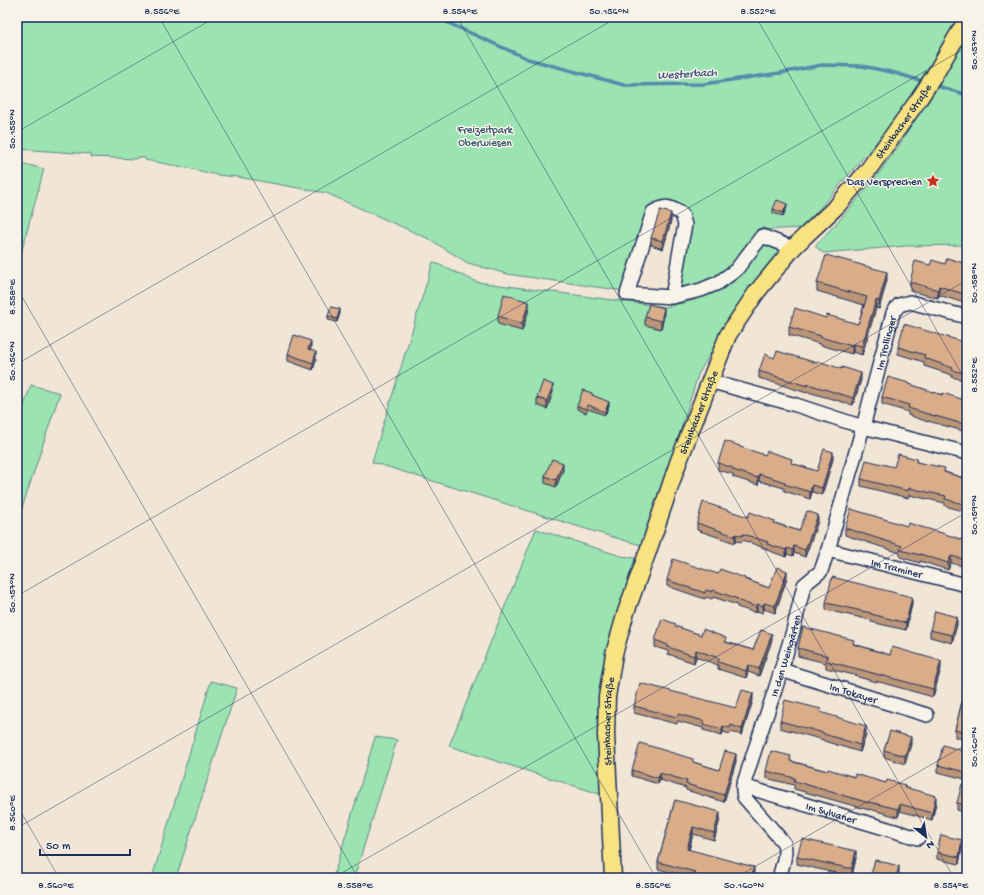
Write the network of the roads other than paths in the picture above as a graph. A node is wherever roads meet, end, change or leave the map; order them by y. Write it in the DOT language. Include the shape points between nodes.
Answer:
graph roads {
  1 [pos="967,19"];
  2 [pos="793,248"];
  3 [pos="672,297"];
  4 [pos="967,317"];
  5 [pos="709,381"];
  6 [pos="863,427"];
  7 [pos="967,453"];
  8 [pos="828,550"];
  9 [pos="966,585"];
  10 [pos="781,670"];
  11 [pos="927,715"];
  12 [pos="743,786"];
  13 [pos="918,838"];
  14 [pos="613,878"];
  15 [pos="779,878"];
  1 -- 2 [label="main road, Steinbacher Straße" via="924,92 868,170 837,206"];
  2 -- 3 [label="street" via="762,236 736,270 718,283"];
  2 -- 5 [label="main road, Steinbacher Straße" via="756,293 728,335"];
  3 -- 3 [label="street" via="685,225 682,214 672,208 662,207 653,212 627,294"];
  4 -- 6 [label="street, Im Trollinger" via="910,302 899,305 893,313"];
  5 -- 6 [label="street"];
  5 -- 14 [label="main road, Steinbacher Straße" via="626,612 614,654 607,697 606,735"];
  6 -- 7 [label="street"];
  6 -- 8 [label="street, In den Weingärten"];
  8 -- 9 [label="street, Im Traminer"];
  8 -- 10 [label="street, In den Weingärten" via="821,571 804,585"];
  10 -- 11 [label="street, Im Tokayer"];
  10 -- 12 [label="street, In den Weingärten"];
  12 -- 13 [label="street, Im Sylvaner"];
  12 -- 15 [label="street" via="744,797 784,843 784,860"];
}
